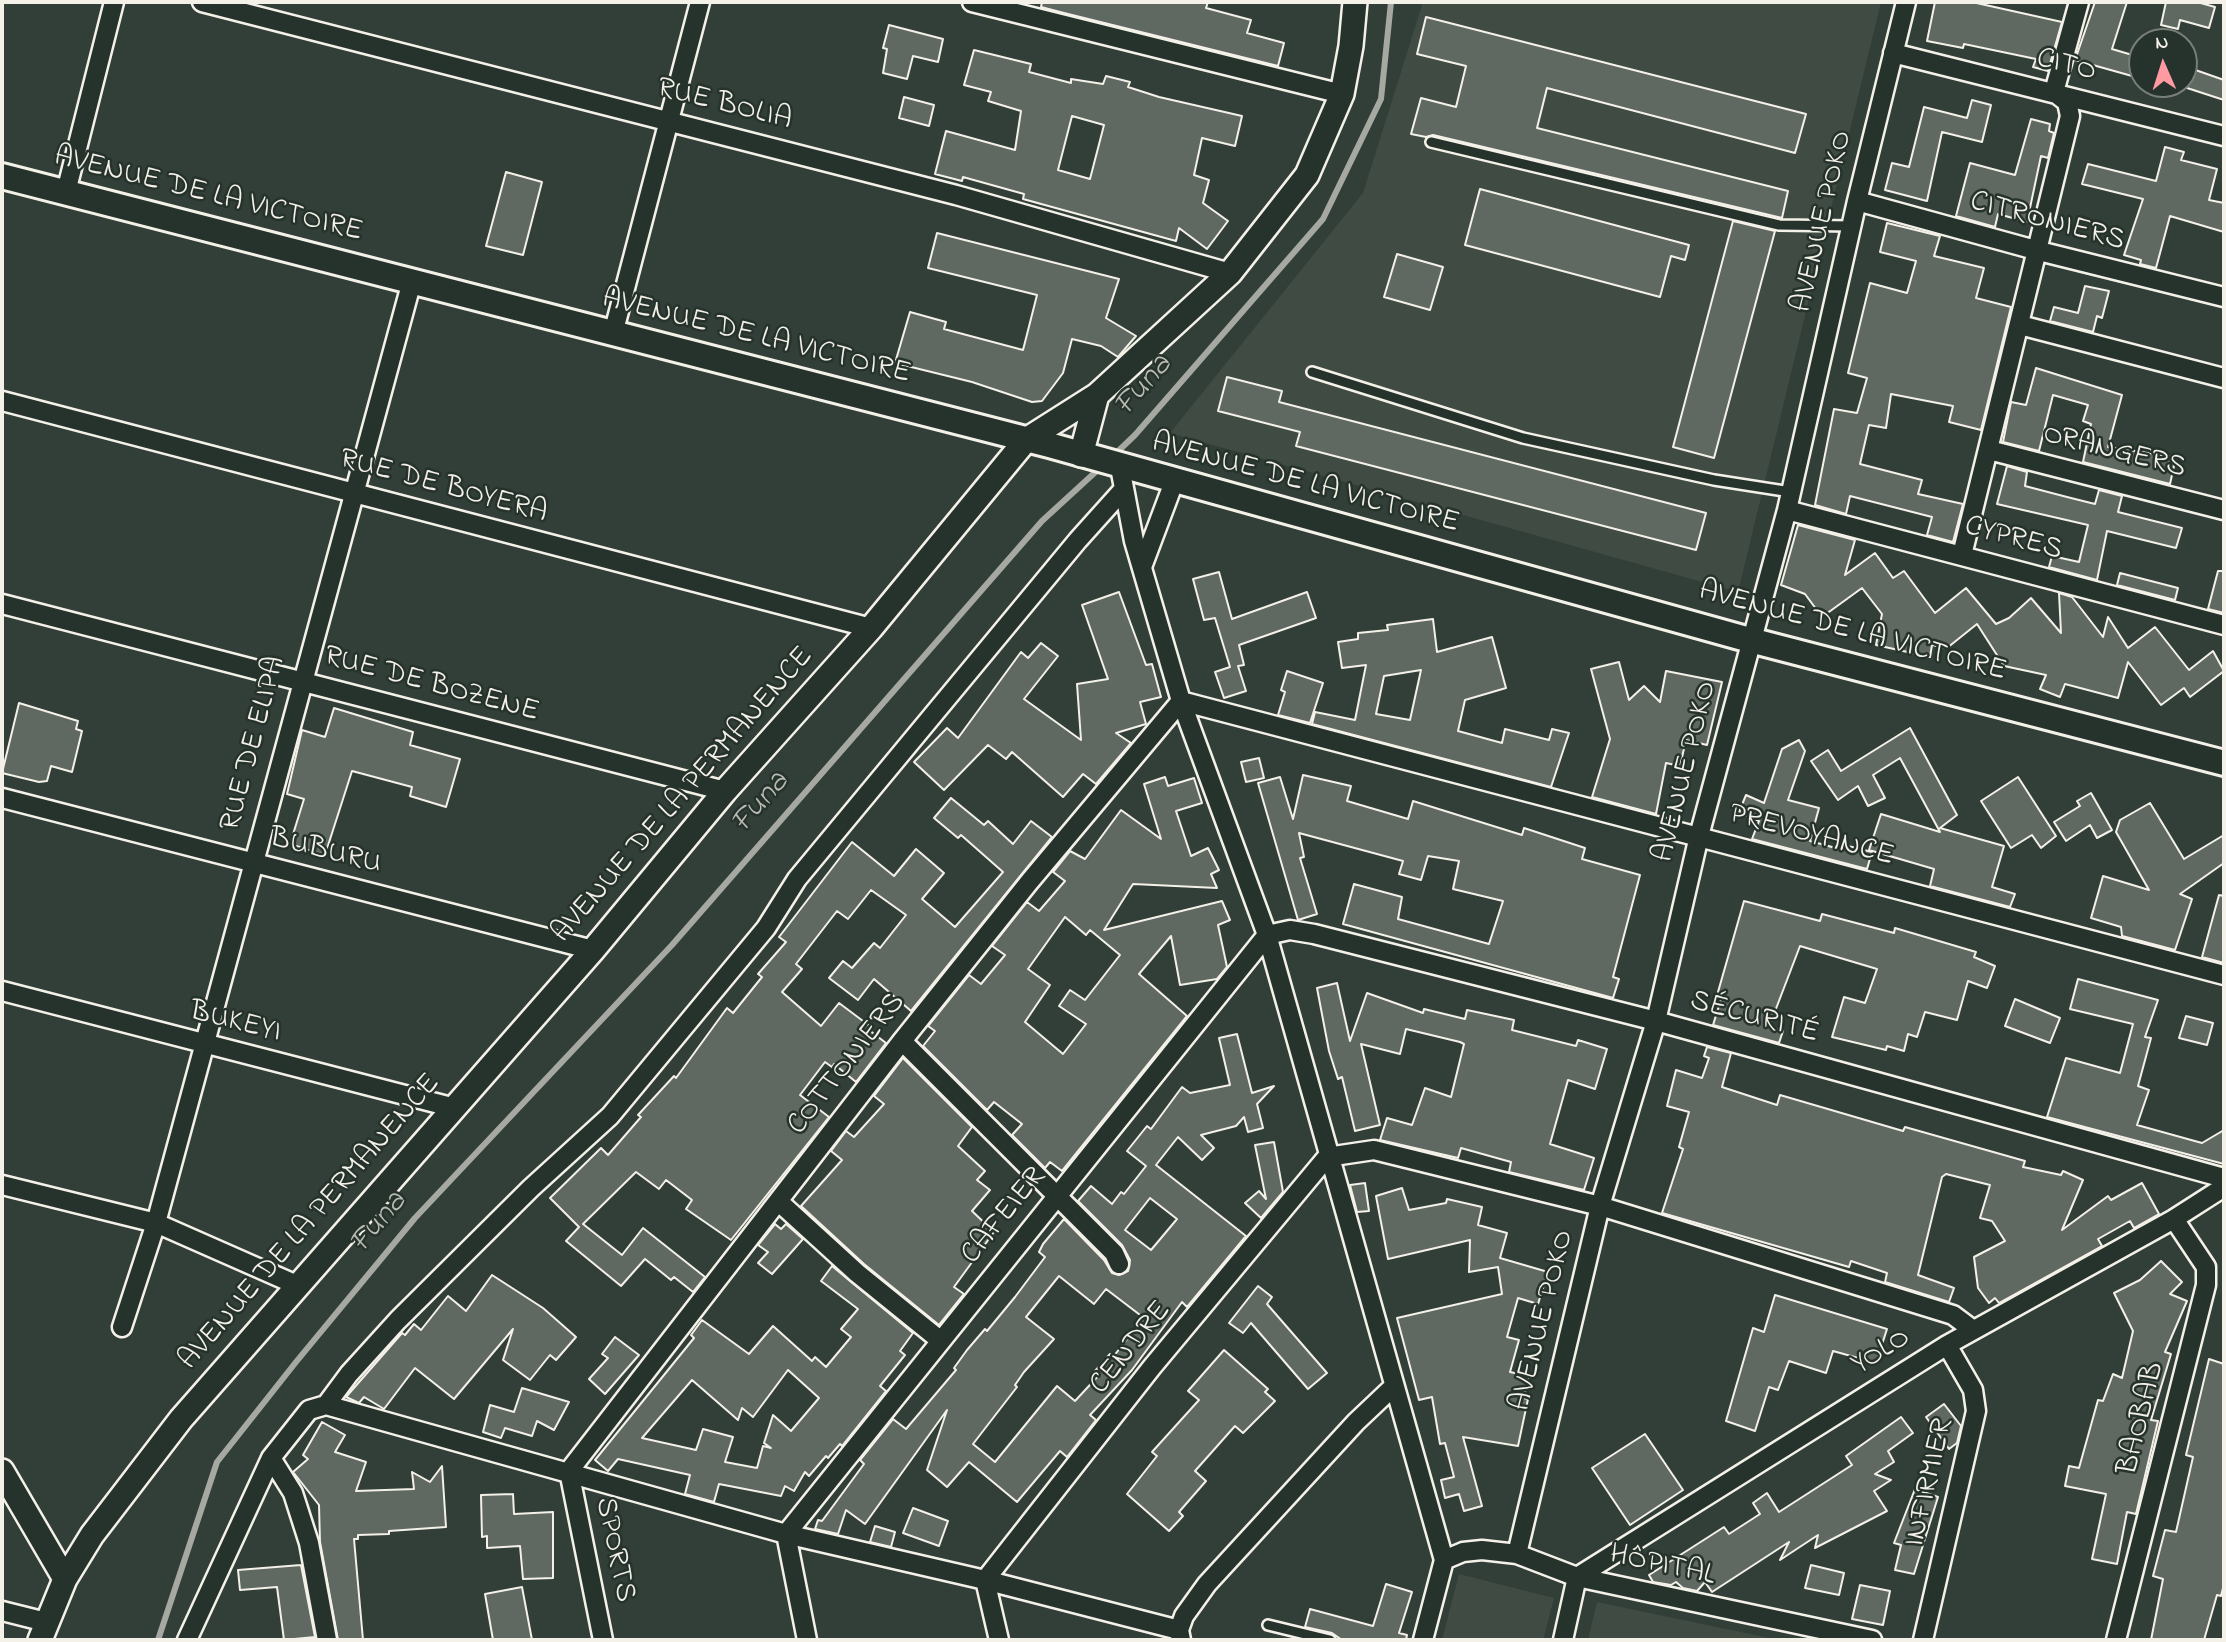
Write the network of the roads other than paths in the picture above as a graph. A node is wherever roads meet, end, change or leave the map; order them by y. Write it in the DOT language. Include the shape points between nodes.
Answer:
graph roads {
  1 [pos="114,2"];
  2 [pos="202,2"];
  3 [pos="700,2"];
  4 [pos="972,2"];
  5 [pos="1354,2"];
  6 [pos="1906,2"];
  7 [pos="2079,2"];
  8 [pos="1893,53"];
  9 [pos="2054,92"];
  10 [pos="1342,94"];
  11 [pos="668,121"];
  12 [pos="2224,135"];
  13 [pos="1431,142"];
  14 [pos="2,176"];
  15 [pos="66,192"];
  16 [pos="1857,201"];
  17 [pos="1851,226"];
  18 [pos="2039,251"];
  19 [pos="1230,273"];
  20 [pos="412,281"];
  21 [pos="2224,297"];
  22 [pos="2020,325"];
  23 [pos="612,334"];
  24 [pos="1312,372"];
  25 [pos="2224,378"];
  26 [pos="1097,395"];
  27 [pos="2,401"];
  28 [pos="1026,440"];
  29 [pos="1989,450"];
  30 [pos="1106,467"];
  31 [pos="1174,482"];
  32 [pos="1791,492"];
  33 [pos="353,493"];
  34 [pos="1787,510"];
  35 [pos="2224,510"];
  36 [pos="1962,555"];
  37 [pos="1142,566"];
  38 [pos="2,604"];
  39 [pos="2224,625"];
  40 [pos="871,628"];
  41 [pos="1750,640"];
  42 [pos="302,681"];
  43 [pos="1181,701"];
  44 [pos="2224,763"];
  45 [pos="725,791"];
  46 [pos="2,798"];
  47 [pos="1699,836"];
  48 [pos="251,863"];
  49 [pos="1267,935"];
  50 [pos="593,950"];
  51 [pos="2224,975"];
  52 [pos="2,991"];
  53 [pos="1656,1021"];
  54 [pos="902,1041"];
  55 [pos="205,1045"];
  56 [pos="455,1108"];
  57 [pos="1328,1157"];
  58 [pos="2224,1178"];
  59 [pos="2,1185"];
  60 [pos="2224,1187"];
  61 [pos="1056,1197"];
  62 [pos="778,1201"];
  63 [pos="1600,1206"];
  64 [pos="2174,1219"];
  65 [pos="156,1223"];
  66 [pos="1119,1264"];
  67 [pos="299,1286"];
  68 [pos="122,1327"];
  69 [pos="1972,1330"];
  70 [pos="941,1341"];
  71 [pos="1947,1345"];
  72 [pos="1393,1387"];
  73 [pos="326,1405"];
  74 [pos="271,1458"];
  75 [pos="569,1471"];
  76 [pos="2,1472"];
  77 [pos="786,1534"];
  78 [pos="1517,1554"];
  79 [pos="1444,1560"];
  80 [pos="1577,1577"];
  81 [pos="65,1579"];
  82 [pos="985,1580"];
  83 [pos="2,1611"];
  84 [pos="1268,1625"];
  85 [pos="43,1631"];
  86 [pos="1180,1635"];
  87 [pos="187,1640"];
  88 [pos="327,1640"];
  89 [pos="603,1640"];
  90 [pos="807,1640"];
  91 [pos="999,1640"];
  92 [pos="1330,1640"];
  93 [pos="1423,1640"];
  94 [pos="1563,1640"];
  95 [pos="1872,1640"];
  96 [pos="1923,1640"];
  97 [pos="2116,1640"];
  1 -- 15 [label="street"];
  2 -- 11 [label="street, RUE BOLIA"];
  3 -- 11 [label="street"];
  4 -- 10 [label="street"];
  5 -- 10 [label="street, AVENUE DE LA PERMANENCE"];
  6 -- 8 [label="street, AVENUE POKO"];
  7 -- 9 [label="street"];
  8 -- 9 [label="street, CITO"];
  8 -- 16 [label="street, AVENUE POKO"];
  9 -- 12 [label="street, CITO"];
  9 -- 18 [label="street" via="2067,102 2070,116"];
  10 -- 19 [label="street, AVENUE DE LA PERMANENCE" via="1307,174"];
  11 -- 19 [label="street, RUE BOLIA" via="956,195"];
  11 -- 23 [label="street"];
  13 -- 17 [label="lane" via="1779,225"];
  14 -- 15 [label="main road, AVENUE DE LA VICTOIRE"];
  15 -- 20 [label="main road, AVENUE DE LA VICTOIRE"];
  16 -- 17 [label="street, AVENUE POKO"];
  16 -- 18 [label="street, CITRONIERS"];
  17 -- 32 [label="street, AVENUE POKO"];
  18 -- 21 [label="street, CITRONIERS"];
  18 -- 22 [label="street"];
  19 -- 26 [label="street, AVENUE DE LA PERMANENCE"];
  20 -- 23 [label="main road, AVENUE DE LA VICTOIRE"];
  20 -- 33 [label="street, RUE DE ELIPA"];
  22 -- 25 [label="street"];
  22 -- 29 [label="street"];
  23 -- 28 [label="main road, AVENUE DE LA VICTOIRE"];
  24 -- 32 [label="lane" via="1523,438"];
  26 -- 28 [label="street, AVENUE DE LA PERMANENCE"];
  26 -- 30 [label="street"];
  27 -- 33 [label="street, RUE DE BOYERA"];
  28 -- 30 [label="main road, AVENUE DE LA VICTOIRE"];
  28 -- 40 [label="street, AVENUE DE LA PERMANENCE"];
  29 -- 35 [label="street, ORANGERS"];
  29 -- 36 [label="street"];
  30 -- 31 [label="main road, AVENUE DE LA VICTOIRE"];
  30 -- 37 [label="street"];
  30 -- 73 [label="street" via="1069,550 797,879 765,928 610,1116 398,1320"];
  31 -- 37 [label="street"];
  31 -- 41 [label="main road, AVENUE DE LA VICTOIRE"];
  32 -- 34 [label="street, AVENUE POKO"];
  33 -- 40 [label="street, RUE DE BOYERA"];
  33 -- 42 [label="street, RUE DE ELIPA"];
  34 -- 36 [label="street, CYPRES"];
  34 -- 41 [label="street, AVENUE POKO"];
  36 -- 39 [label="street, CYPRES"];
  37 -- 43 [label="street"];
  38 -- 42 [label="street, RUE DE BOZENE"];
  40 -- 45 [label="street, AVENUE DE LA PERMANENCE"];
  41 -- 44 [label="main road, AVENUE DE LA VICTOIRE"];
  41 -- 47 [label="street, AVENUE POKO"];
  42 -- 45 [label="street, RUE DE BOZENE"];
  42 -- 48 [label="street, RUE DE ELIPA"];
  43 -- 47 [label="street, PREVOYANCE"];
  43 -- 49 [label="street"];
  43 -- 54 [label="street, COTTONIERS"];
  45 -- 50 [label="street, AVENUE DE LA PERMANENCE"];
  46 -- 48 [label="street, BUBURU"];
  47 -- 51 [label="street, PREVOYANCE"];
  47 -- 53 [label="street, AVENUE POKO"];
  48 -- 50 [label="street, BUBURU"];
  48 -- 55 [label="street, RUE DE ELIPA"];
  49 -- 53 [label="street, SÉCURITÉ" via="1290,930 1314,934"];
  49 -- 57 [label="street"];
  49 -- 61 [label="street, CAFEIER"];
  50 -- 56 [label="street, AVENUE DE LA PERMANENCE"];
  52 -- 55 [label="street, BUKEYI"];
  53 -- 58 [label="street, SÉCURITÉ"];
  53 -- 63 [label="street, AVENUE POKO"];
  54 -- 61 [label="street"];
  54 -- 62 [label="street, COTTONIERS"];
  55 -- 56 [label="street, BUKEYI"];
  55 -- 65 [label="street, RUE DE ELIPA"];
  56 -- 67 [label="street, AVENUE DE LA PERMANENCE"];
  57 -- 63 [label="street" via="1374,1150"];
  57 -- 72 [label="street"];
  57 -- 82 [label="street, CENDRE" via="1152,1367"];
  59 -- 65 [label="street"];
  60 -- 64 [label="street, YOLO"];
  61 -- 66 [label="street" via="1114,1253"];
  61 -- 70 [label="street, CAFEIER"];
  62 -- 70 [label="street"];
  62 -- 75 [label="street, COTTONIERS"];
  63 -- 69 [label="street" via="1954,1315"];
  63 -- 78 [label="street, AVENUE POKO"];
  64 -- 69 [label="street, YOLO"];
  64 -- 97 [label="street, BAOBAB" via="2206,1267 2206,1285"];
  65 -- 67 [label="street"];
  65 -- 68 [label="street, RUE DE ELIPA"];
  67 -- 81 [label="street, AVENUE DE LA PERMANENCE" via="181,1419 92,1535"];
  69 -- 71 [label="street, YOLO"];
  70 -- 77 [label="street, CAFEIER"];
  71 -- 80 [label="street, YOLO"];
  71 -- 96 [label="street, INFIRMIER" via="1973,1390 1976,1411"];
  72 -- 79 [label="street"];
  72 -- 86 [label="street" via="1207,1584 1184,1616"];
  73 -- 74 [label="street" via="309,1410"];
  73 -- 75 [label="street"];
  74 -- 87 [label="street"];
  74 -- 88 [label="street" via="293,1493 309,1543"];
  75 -- 77 [label="street"];
  75 -- 89 [label="street, SPORTS"];
  76 -- 81 [label="street"];
  77 -- 82 [label="street"];
  77 -- 90 [label="street"];
  78 -- 79 [label="street, HÔPITAL" via="1482,1550"];
  78 -- 80 [label="street, HÔPITAL"];
  79 -- 93 [label="street"];
  80 -- 94 [label="street"];
  80 -- 95 [label="street, HÔPITAL"];
  81 -- 85 [label="street, AVENUE DE LA PERMANENCE"];
  82 -- 86 [label="street"];
  82 -- 91 [label="street"];
  83 -- 85 [label="street"];
  84 -- 92 [label="lane"];
}
